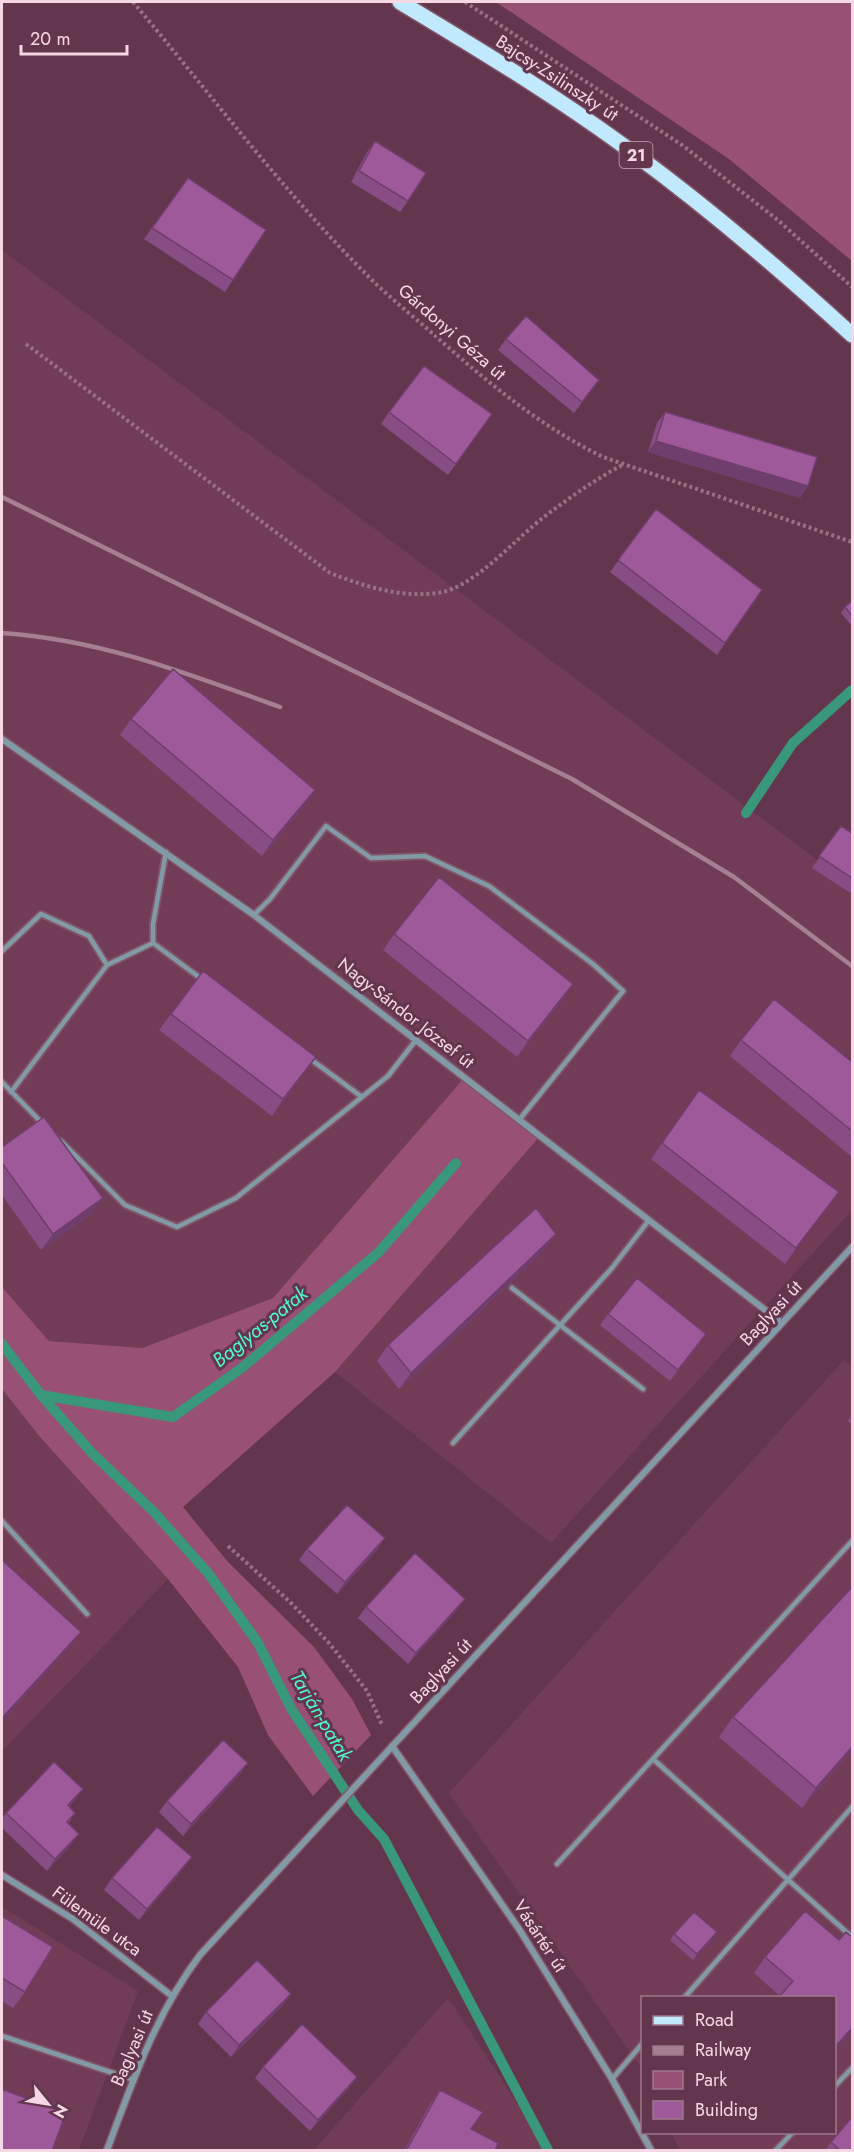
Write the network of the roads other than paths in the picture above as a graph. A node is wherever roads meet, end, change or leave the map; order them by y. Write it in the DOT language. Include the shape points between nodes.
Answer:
graph roads {
  1 [pos="400,2"];
  2 [pos="852,335"];
  3 [pos="2,739"];
  4 [pos="166,852"];
  5 [pos="254,915"];
  6 [pos="153,943"];
  7 [pos="2,951"];
  8 [pos="107,964"];
  9 [pos="210,985"];
  10 [pos="416,1040"];
  11 [pos="305,1055"];
  12 [pos="2,1082"];
  13 [pos="11,1092"];
  14 [pos="362,1097"];
  15 [pos="519,1119"];
  16 [pos="44,1124"];
  17 [pos="52,1132"];
  18 [pos="649,1220"];
  19 [pos="852,1247"];
  20 [pos="513,1288"];
  21 [pos="782,1323"];
  22 [pos="561,1325"];
  23 [pos="643,1389"];
  24 [pos="453,1443"];
  25 [pos="2,1521"];
  26 [pos="852,1541"];
  27 [pos="87,1614"];
  28 [pos="392,1746"];
  29 [pos="653,1759"];
  30 [pos="852,1807"];
  31 [pos="557,1864"];
  32 [pos="2,1875"];
  33 [pos="789,1880"];
  34 [pos="852,1937"];
  35 [pos="172,1996"];
  36 [pos="686,1996"];
  37 [pos="2,2036"];
  38 [pos="641,2045"];
  39 [pos="852,2068"];
  40 [pos="612,2079"];
  41 [pos="134,2080"];
  42 [pos="836,2085"];
  43 [pos="641,2133"];
  44 [pos="642,2134"];
  45 [pos="792,2134"];
  46 [pos="107,2151"];
  47 [pos="651,2151"];
  48 [pos="776,2151"];
  1 -- 2 [label="main road, Bajcsy-Zsilinszky út / 21" via="636,154 786,275"];
  3 -- 4 [label="street, Nagy-Sándor József út"];
  4 -- 5 [label="street, Nagy-Sándor József út"];
  4 -- 6 [label="lane"];
  5 -- 10 [label="street, Nagy-Sándor József út"];
  5 -- 15 [label="lane" via="326,826 371,858 425,856 489,886 592,963 623,991"];
  6 -- 8 [label="lane"];
  6 -- 9 [label="lane"];
  7 -- 8 [label="lane" via="42,914 88,936"];
  8 -- 13 [label="lane"];
  10 -- 14 [label="lane" via="388,1076"];
  10 -- 15 [label="street, Nagy-Sándor József út"];
  11 -- 14 [label="lane"];
  12 -- 13 [label="lane"];
  13 -- 16 [label="lane"];
  14 -- 17 [label="lane" via="236,1198 177,1227 125,1205"];
  15 -- 18 [label="street, Nagy-Sándor József út"];
  18 -- 21 [label="street, Nagy-Sándor József út"];
  18 -- 22 [label="lane"];
  19 -- 21 [label="street, Baglyasi út"];
  20 -- 22 [label="lane"];
  21 -- 28 [label="street, Baglyasi út"];
  22 -- 23 [label="lane"];
  22 -- 24 [label="lane"];
  25 -- 27 [label="lane"];
  26 -- 29 [label="lane"];
  28 -- 35 [label="street, Baglyasi út" via="200,1955"];
  28 -- 40 [label="street, Vásártér út" via="519,1929"];
  29 -- 31 [label="lane"];
  29 -- 33 [label="lane"];
  30 -- 33 [label="lane"];
  32 -- 35 [label="street, Fülemüle utca" via="73,1919"];
  33 -- 34 [label="lane"];
  33 -- 36 [label="lane"];
  35 -- 41 [label="street, Baglyasi út"];
  37 -- 41 [label="lane"];
  38 -- 40 [label="lane"];
  39 -- 42 [label="lane"];
  40 -- 43 [label="street, Vásártér út"];
  41 -- 46 [label="street, Baglyasi út"];
  44 -- 47 [label="street, Vásártér út"];
  45 -- 48 [label="lane"];
}
